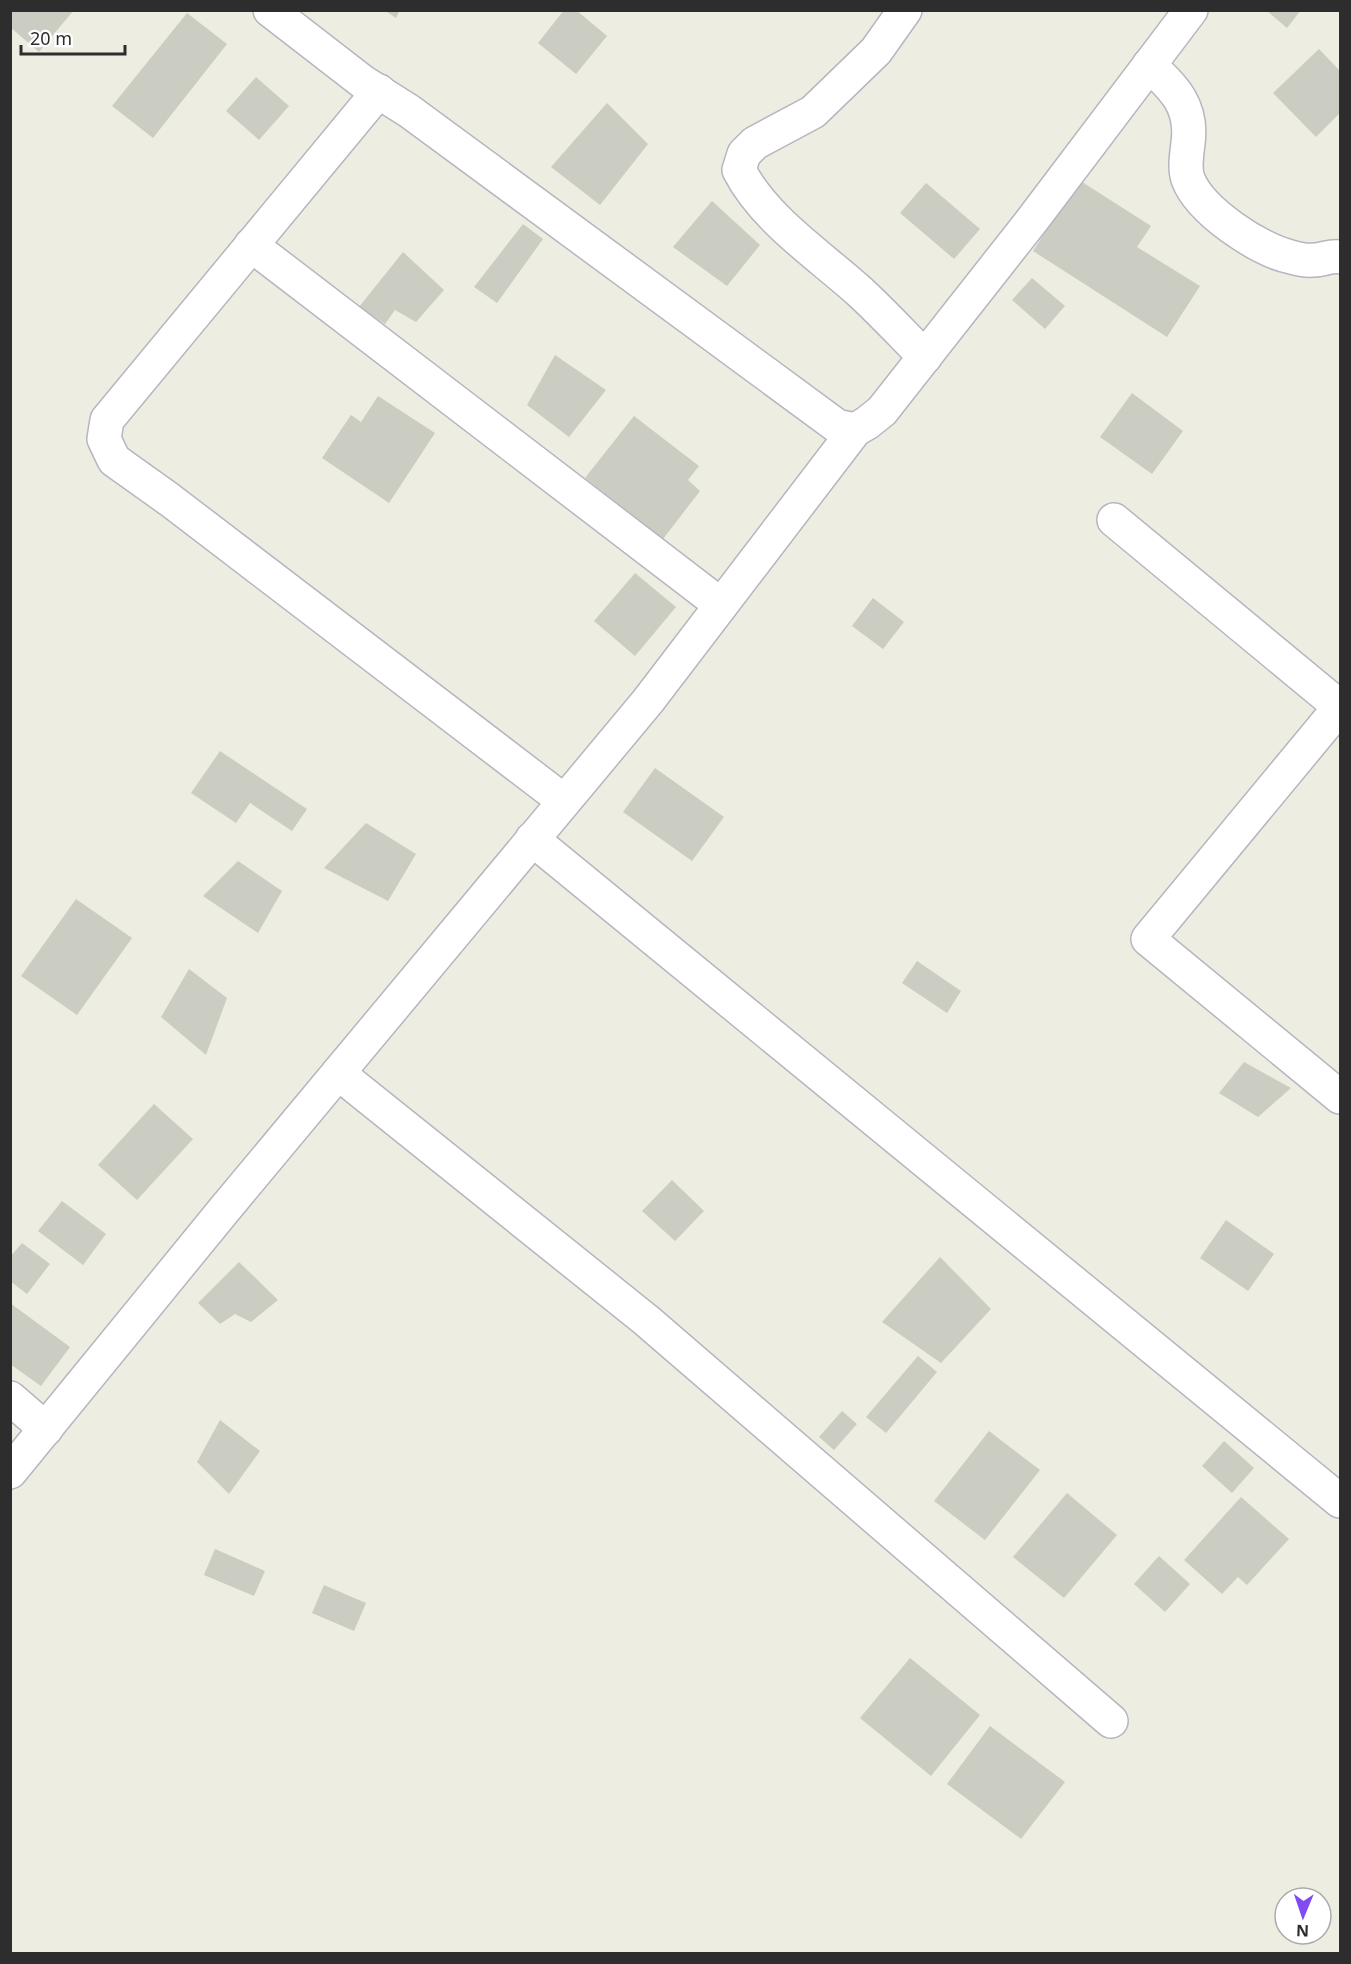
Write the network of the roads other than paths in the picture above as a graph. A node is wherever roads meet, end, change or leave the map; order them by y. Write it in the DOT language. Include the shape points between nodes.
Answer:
graph roads {
  1 [pos="270,10"];
  2 [pos="905,10"];
  3 [pos="1191,10"];
  4 [pos="1149,65"];
  5 [pos="379,91"];
  6 [pos="251,245"];
  7 [pos="1341,257"];
  8 [pos="925,357"];
  9 [pos="855,430"];
  10 [pos="1114,520"];
  11 [pos="721,605"];
  12 [pos="1341,707"];
  13 [pos="564,801"];
  14 [pos="532,839"];
  15 [pos="338,1073"];
  16 [pos="1341,1097"];
  17 [pos="10,1398"];
  18 [pos="46,1429"];
  19 [pos="10,1472"];
  20 [pos="1341,1501"];
  21 [pos="1111,1721"];
  1 -- 5 [label="street"];
  2 -- 8 [label="street" via="876,51 853,74 813,112 754,143 744,154 739,170 749,189 773,215 861,293"];
  3 -- 4 [label="street"];
  4 -- 7 [label="street" via="1175,89 1183,104 1189,139 1188,178 1217,216 1242,235 1289,257 1312,261"];
  4 -- 8 [label="street"];
  5 -- 6 [label="street"];
  5 -- 9 [label="street" via="837,426"];
  6 -- 11 [label="street"];
  6 -- 13 [label="street" via="107,420 104,439 114,460"];
  8 -- 9 [label="street" via="882,411"];
  9 -- 11 [label="street"];
  10 -- 12 [label="street"];
  11 -- 13 [label="street" via="648,701"];
  12 -- 16 [label="street" via="1148,939"];
  13 -- 14 [label="street"];
  14 -- 15 [label="street"];
  14 -- 20 [label="street"];
  15 -- 18 [label="street"];
  15 -- 21 [label="street" via="646,1320"];
  17 -- 18 [label="street"];
  18 -- 19 [label="street"];
}
